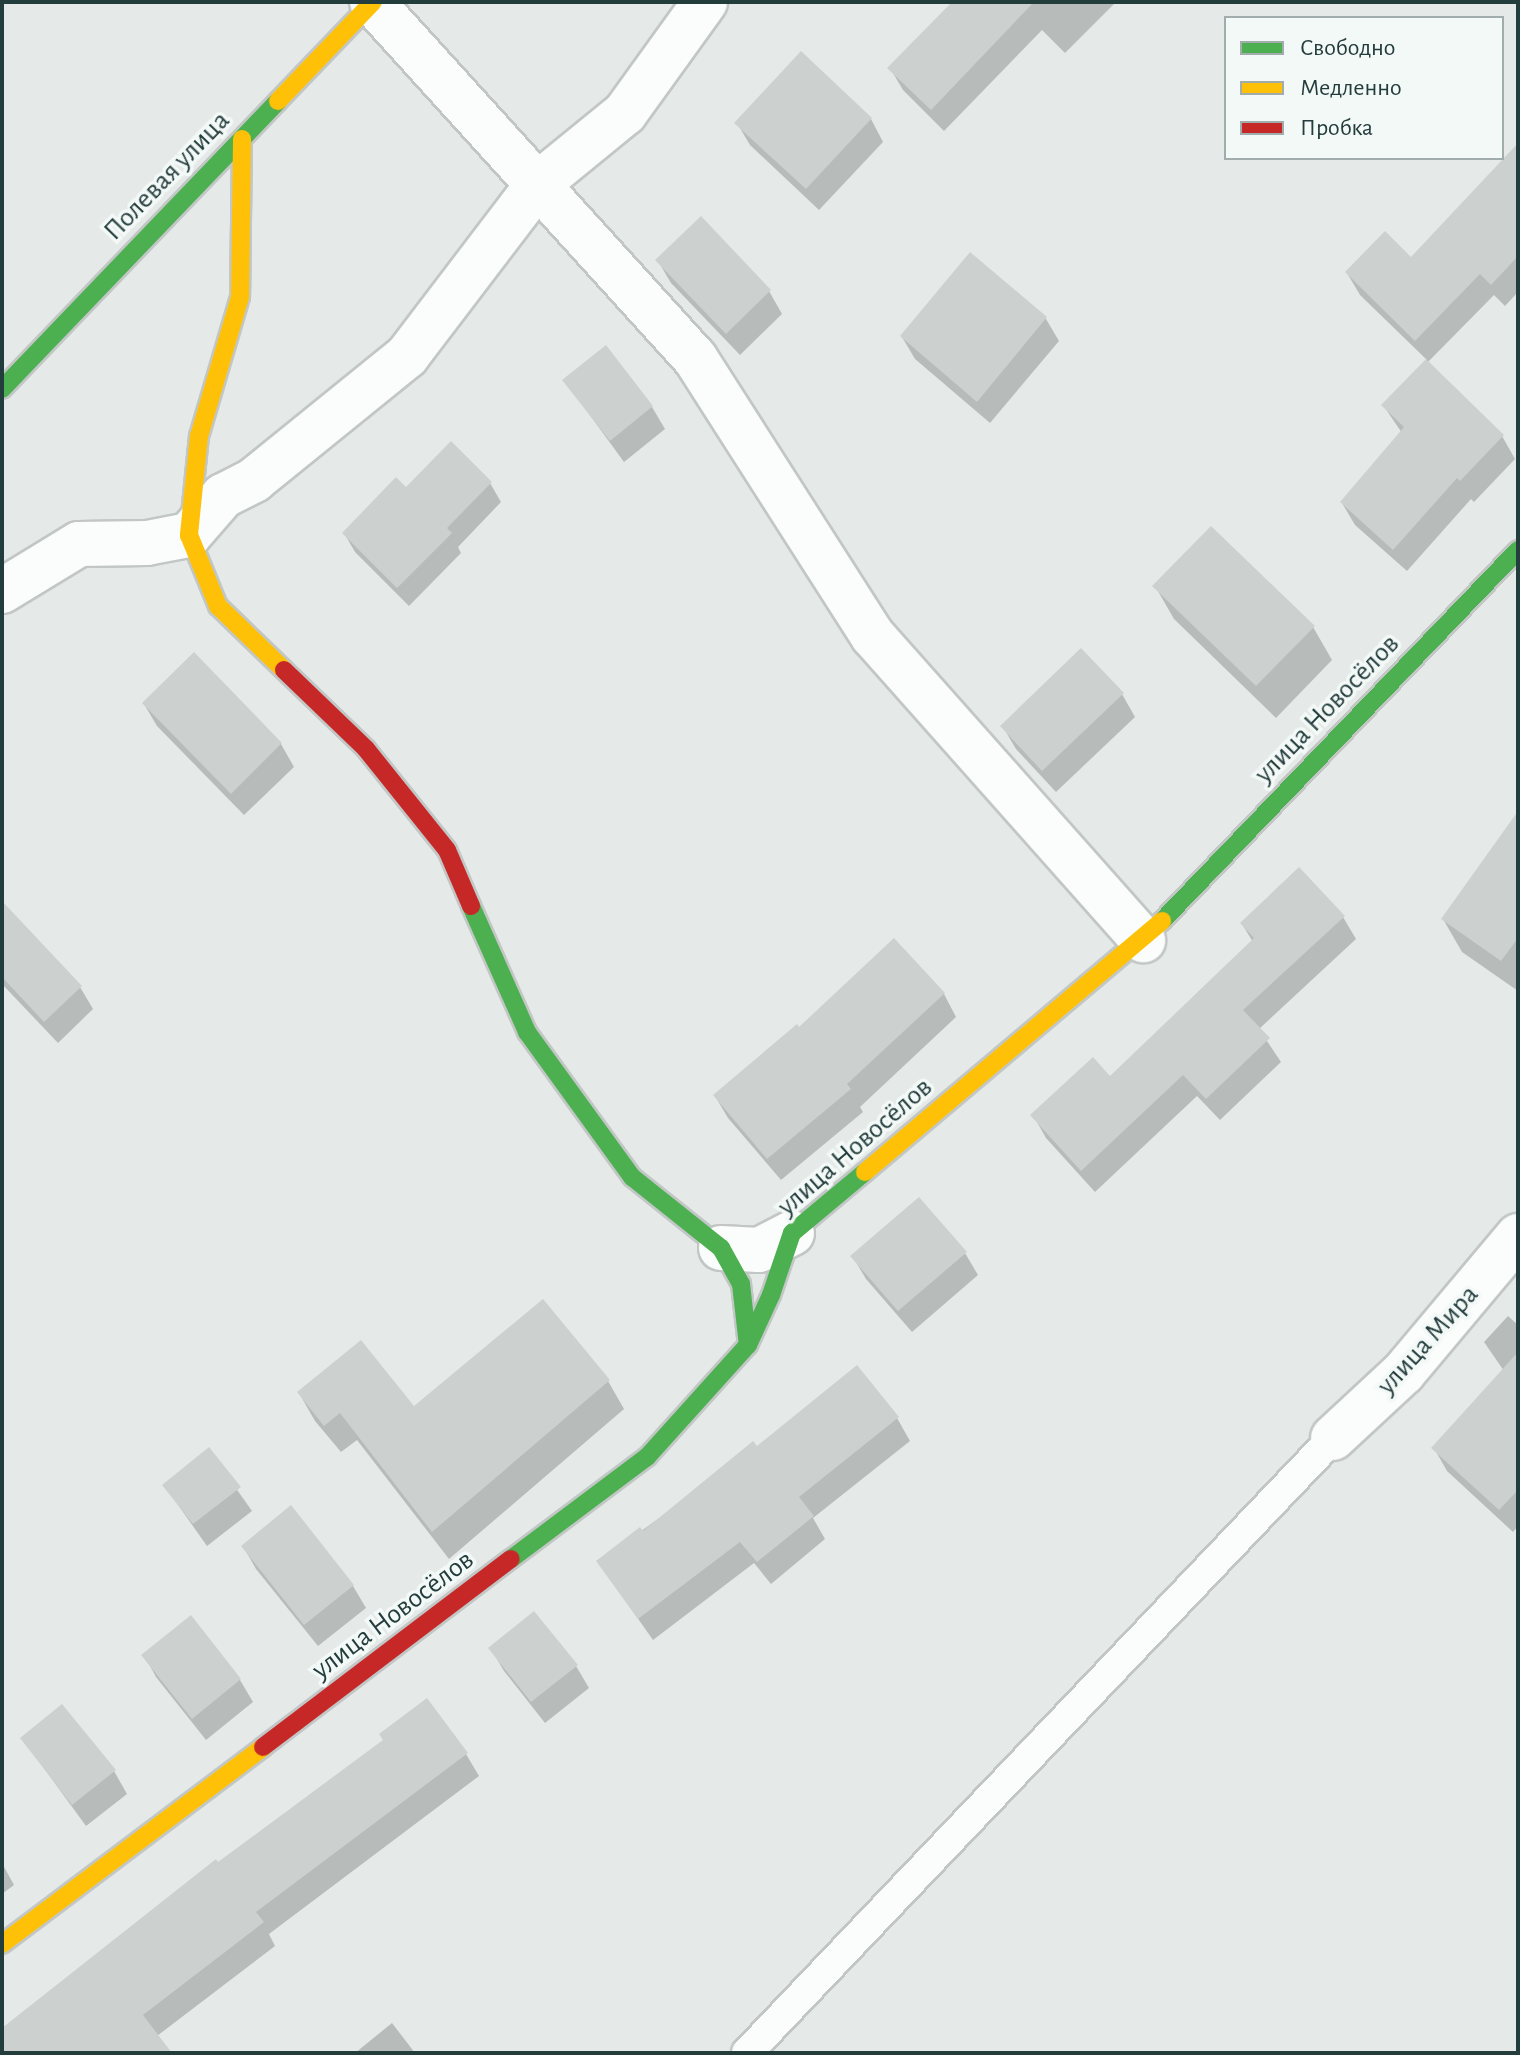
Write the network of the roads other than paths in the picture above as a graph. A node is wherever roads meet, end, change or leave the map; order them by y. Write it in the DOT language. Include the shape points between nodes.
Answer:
graph roads {
  1 [pos="372,2"];
  2 [pos="705,2"];
  3 [pos="242,139"];
  4 [pos="538,184"];
  5 [pos="2,388"];
  6 [pos="189,535"];
  7 [pos="1518,550"];
  8 [pos="2,591"];
  9 [pos="1143,940"];
  10 [pos="792,1233"];
  11 [pos="1518,1236"];
  12 [pos="721,1248"];
  13 [pos="748,1345"];
  14 [pos="1333,1438"];
  15 [pos="2,1944"];
  16 [pos="747,2053"];
  1 -- 3 [label="street, Полевая улица"];
  1 -- 4 [label="street"];
  2 -- 4 [label="street" via="625,113"];
  3 -- 5 [label="street, Полевая улица"];
  3 -- 6 [label="street" via="240,297 199,436"];
  4 -- 6 [label="street" via="407,356 254,480 223,496"];
  4 -- 9 [label="street" via="695,358 873,636"];
  6 -- 8 [label="street" via="147,543 79,544"];
  6 -- 12 [label="street" via="218,606 366,749 447,850 527,1032 632,1177"];
  7 -- 9 [label="street, улица Новосёлов"];
  9 -- 10 [label="street, улица Новосёлов"];
  10 -- 12 [label="street" via="759,1250"];
  10 -- 13 [label="street, улица Новосёлов"];
  11 -- 14 [label="street, улица Мира" via="1403,1373"];
  12 -- 13 [label="street" via="741,1284"];
  13 -- 15 [label="street, улица Новосёлов" via="647,1457"];
  14 -- 16 [label="lane"];
}
